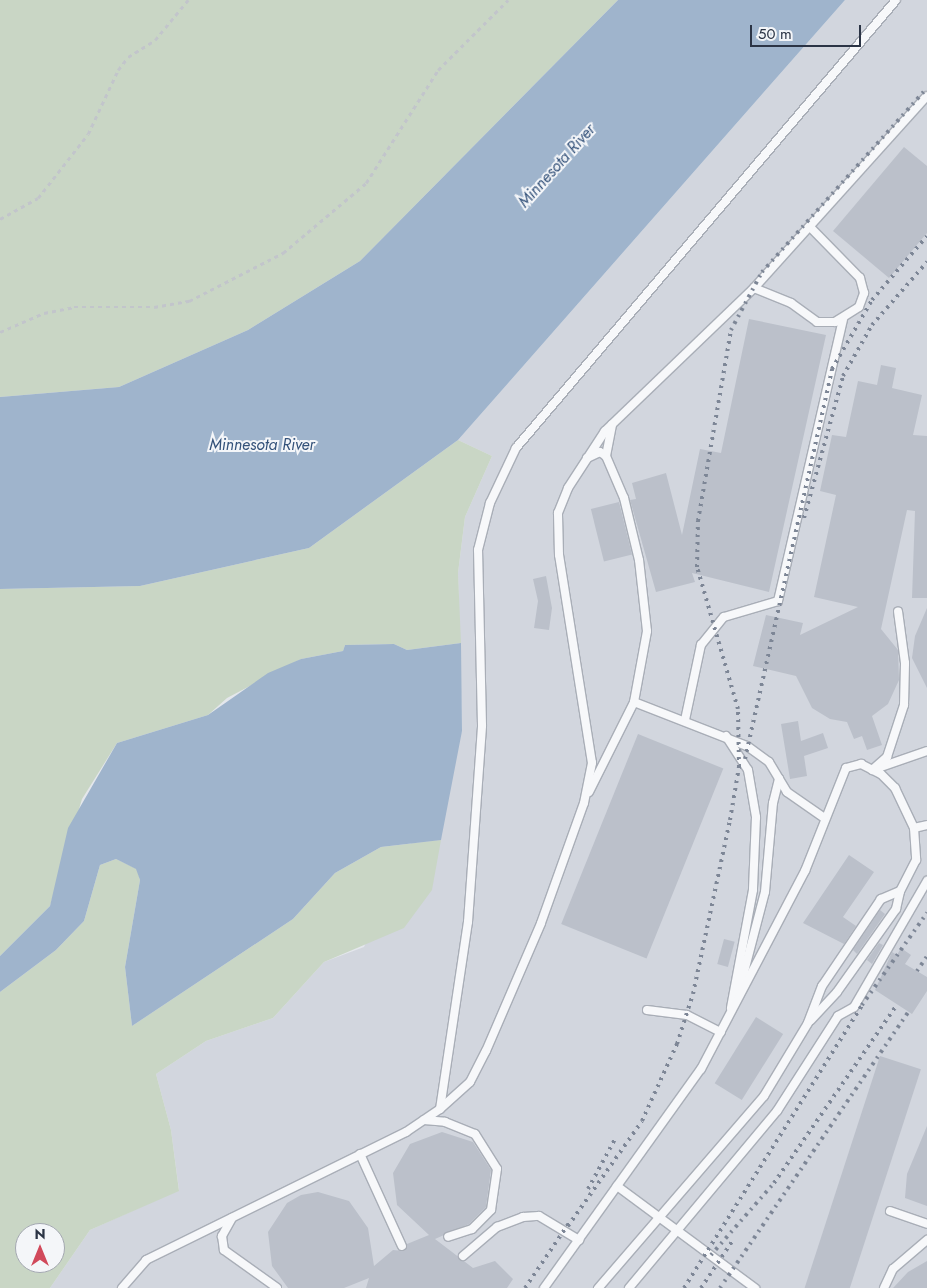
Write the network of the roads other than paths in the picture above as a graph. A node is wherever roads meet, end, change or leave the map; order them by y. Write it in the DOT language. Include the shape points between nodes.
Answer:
graph roads {
  1 [pos="896,0"];
  2 [pos="927,96"];
  3 [pos="811,228"];
  4 [pos="754,288"];
  5 [pos="843,319"];
  6 [pos="612,424"];
  7 [pos="606,456"];
  8 [pos="579,464"];
  9 [pos="898,611"];
  10 [pos="634,702"];
  11 [pos="685,720"];
  12 [pos="726,736"];
  13 [pos="927,751"];
  14 [pos="872,770"];
  15 [pos="779,779"];
  16 [pos="584,803"];
  17 [pos="823,817"];
  18 [pos="927,825"];
  19 [pos="914,828"];
  20 [pos="927,881"];
  21 [pos="900,892"];
  22 [pos="735,1005"];
  23 [pos="648,1010"];
  24 [pos="729,1018"];
  25 [pos="808,1023"];
  26 [pos="721,1032"];
  27 [pos="440,1109"];
  28 [pos="424,1120"];
  29 [pos="360,1154"];
  30 [pos="618,1186"];
  31 [pos="890,1211"];
  32 [pos="658,1216"];
  33 [pos="232,1218"];
  34 [pos="927,1224"];
  35 [pos="678,1231"];
  36 [pos="448,1237"];
  37 [pos="579,1240"];
  38 [pos="927,1240"];
  39 [pos="402,1246"];
  40 [pos="464,1256"];
  41 [pos="122,1288"];
  42 [pos="277,1288"];
  43 [pos="544,1288"];
  44 [pos="598,1288"];
  45 [pos="629,1288"];
  46 [pos="754,1288"];
  47 [pos="884,1288"];
  1 -- 27 [label="lane" via="516,448 490,503 478,550 482,725 468,922"];
  2 -- 3 [label="lane"];
  3 -- 4 [label="lane"];
  3 -- 5 [label="lane" via="860,278 864,293 859,307"];
  4 -- 5 [label="lane" via="791,302 817,322"];
  4 -- 6 [label="lane"];
  5 -- 11 [label="lane" via="778,601 724,617 701,645"];
  6 -- 7 [label="lane"];
  6 -- 8 [label="lane"];
  7 -- 8 [label="lane" via="592,453"];
  7 -- 10 [label="lane" via="626,506 646,606 647,631"];
  8 -- 16 [label="lane" via="558,513 559,555 592,762"];
  9 -- 14 [label="lane" via="905,663 904,705 887,757"];
  10 -- 11 [label="lane"];
  10 -- 16 [label="lane"];
  11 -- 12 [label="lane"];
  12 -- 15 [label="lane" via="770,762"];
  12 -- 24 [label="lane" via="748,770 756,817 751,900"];
  13 -- 14 [label="lane"];
  14 -- 17 [label="lane" via="861,764 846,768"];
  14 -- 19 [label="lane" via="895,788"];
  15 -- 17 [label="lane" via="787,792"];
  15 -- 22 [label="lane" via="773,804 765,892"];
  16 -- 27 [label="lane" via="541,923 486,1050 470,1082"];
  17 -- 22 [label="lane" via="805,871"];
  18 -- 19 [label="lane"];
  19 -- 21 [label="lane" via="916,860"];
  20 -- 35 [label="lane" via="854,1007 833,1021 777,1111"];
  21 -- 25 [label="lane" via="890,917 837,992"];
  21 -- 25 [label="lane" via="881,899 822,986"];
  22 -- 24 [label="lane"];
  23 -- 26 [label="lane" via="687,1015"];
  24 -- 26 [label="lane"];
  25 -- 32 [label="lane" via="764,1096"];
  26 -- 30 [label="lane" via="701,1069"];
  27 -- 28 [label="lane"];
  28 -- 29 [label="lane"];
  28 -- 36 [label="lane" via="445,1122 475,1134 497,1169 491,1210 472,1229"];
  29 -- 33 [label="lane"];
  29 -- 39 [label="lane"];
  30 -- 32 [label="lane"];
  30 -- 37 [label="lane"];
  31 -- 34 [label="lane"];
  32 -- 35 [label="lane"];
  32 -- 44 [label="lane"];
  33 -- 41 [label="lane" via="146,1260"];
  33 -- 42 [label="lane" via="222,1236 224,1250"];
  35 -- 45 [label="lane"];
  35 -- 46 [label="lane"];
  37 -- 40 [label="lane" via="539,1216 523,1217 497,1227"];
  37 -- 43 [label="lane"];
  38 -- 47 [label="lane" via="893,1269"];
}
